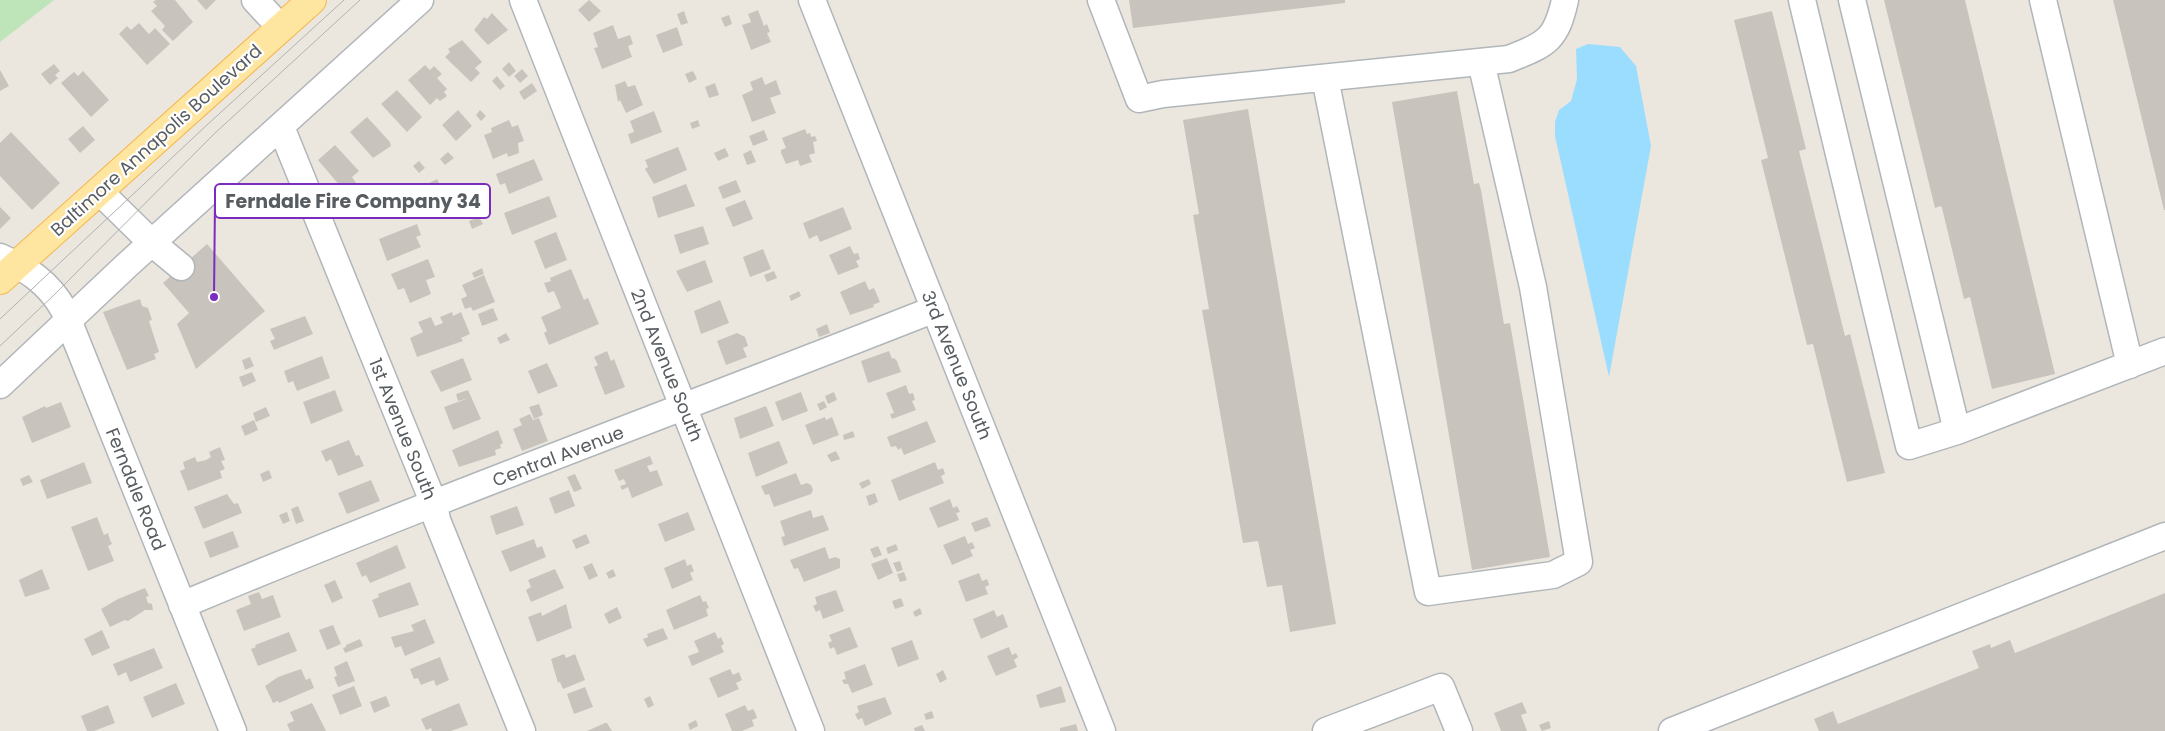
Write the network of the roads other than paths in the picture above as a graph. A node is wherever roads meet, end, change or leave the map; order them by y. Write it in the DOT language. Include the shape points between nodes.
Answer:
graph roads {
  1 [pos="255,0"];
  2 [pos="312,0"];
  3 [pos="420,0"];
  4 [pos="523,0"];
  5 [pos="812,0"];
  6 [pos="1101,0"];
  7 [pos="1565,0"];
  8 [pos="1802,0"];
  9 [pos="1852,0"];
  10 [pos="2043,0"];
  11 [pos="281,28"];
  12 [pos="1481,62"];
  13 [pos="1325,78"];
  14 [pos="281,127"];
  15 [pos="98,191"];
  16 [pos="152,243"];
  17 [pos="6,267"];
  18 [pos="181,267"];
  19 [pos="935,309"];
  20 [pos="69,320"];
  21 [pos="2165,351"];
  22 [pos="2130,365"];
  23 [pos="0,385"];
  24 [pos="684,408"];
  25 [pos="1956,431"];
  26 [pos="434,504"];
  27 [pos="2165,536"];
  28 [pos="182,605"];
  29 [pos="233,731"];
  30 [pos="522,731"];
  31 [pos="811,731"];
  32 [pos="1102,731"];
  33 [pos="1326,731"];
  34 [pos="1459,731"];
  35 [pos="1672,731"];
  1 -- 11 [label="street"];
  2 -- 11 [label="main road, Baltimore Annapolis Boulevard"];
  3 -- 14 [label="street"];
  4 -- 24 [label="street, 2nd Avenue South"];
  5 -- 19 [label="street, 3rd Avenue South"];
  6 -- 13 [label="street" via="1139,99"];
  7 -- 12 [label="street" via="1560,22 1549,40 1509,59"];
  8 -- 25 [label="street" via="1909,446"];
  9 -- 25 [label="street"];
  10 -- 22 [label="street"];
  11 -- 15 [label="main road, Baltimore Annapolis Boulevard"];
  12 -- 13 [label="street"];
  12 -- 13 [label="street" via="1534,286 1579,562 1553,575 1428,592"];
  14 -- 16 [label="street"];
  14 -- 26 [label="street, 1st Avenue South"];
  15 -- 16 [label="street"];
  15 -- 17 [label="main road, Baltimore Annapolis Boulevard"];
  16 -- 18 [label="street"];
  16 -- 20 [label="street"];
  17 -- 20 [label="street, Ferndale Road" via="42,281 60,302"];
  19 -- 24 [label="street, Central Avenue"];
  19 -- 32 [label="street, 3rd Avenue South"];
  20 -- 23 [label="street"];
  20 -- 28 [label="street, Ferndale Road"];
  21 -- 22 [label="street"];
  22 -- 25 [label="street"];
  24 -- 26 [label="street, Central Avenue"];
  24 -- 31 [label="street, 2nd Avenue South"];
  26 -- 28 [label="street, Central Avenue"];
  26 -- 30 [label="street, 1st Avenue South"];
  27 -- 35 [label="street"];
  28 -- 29 [label="street, Ferndale Road"];
  33 -- 34 [label="street" via="1442,687"];
}
